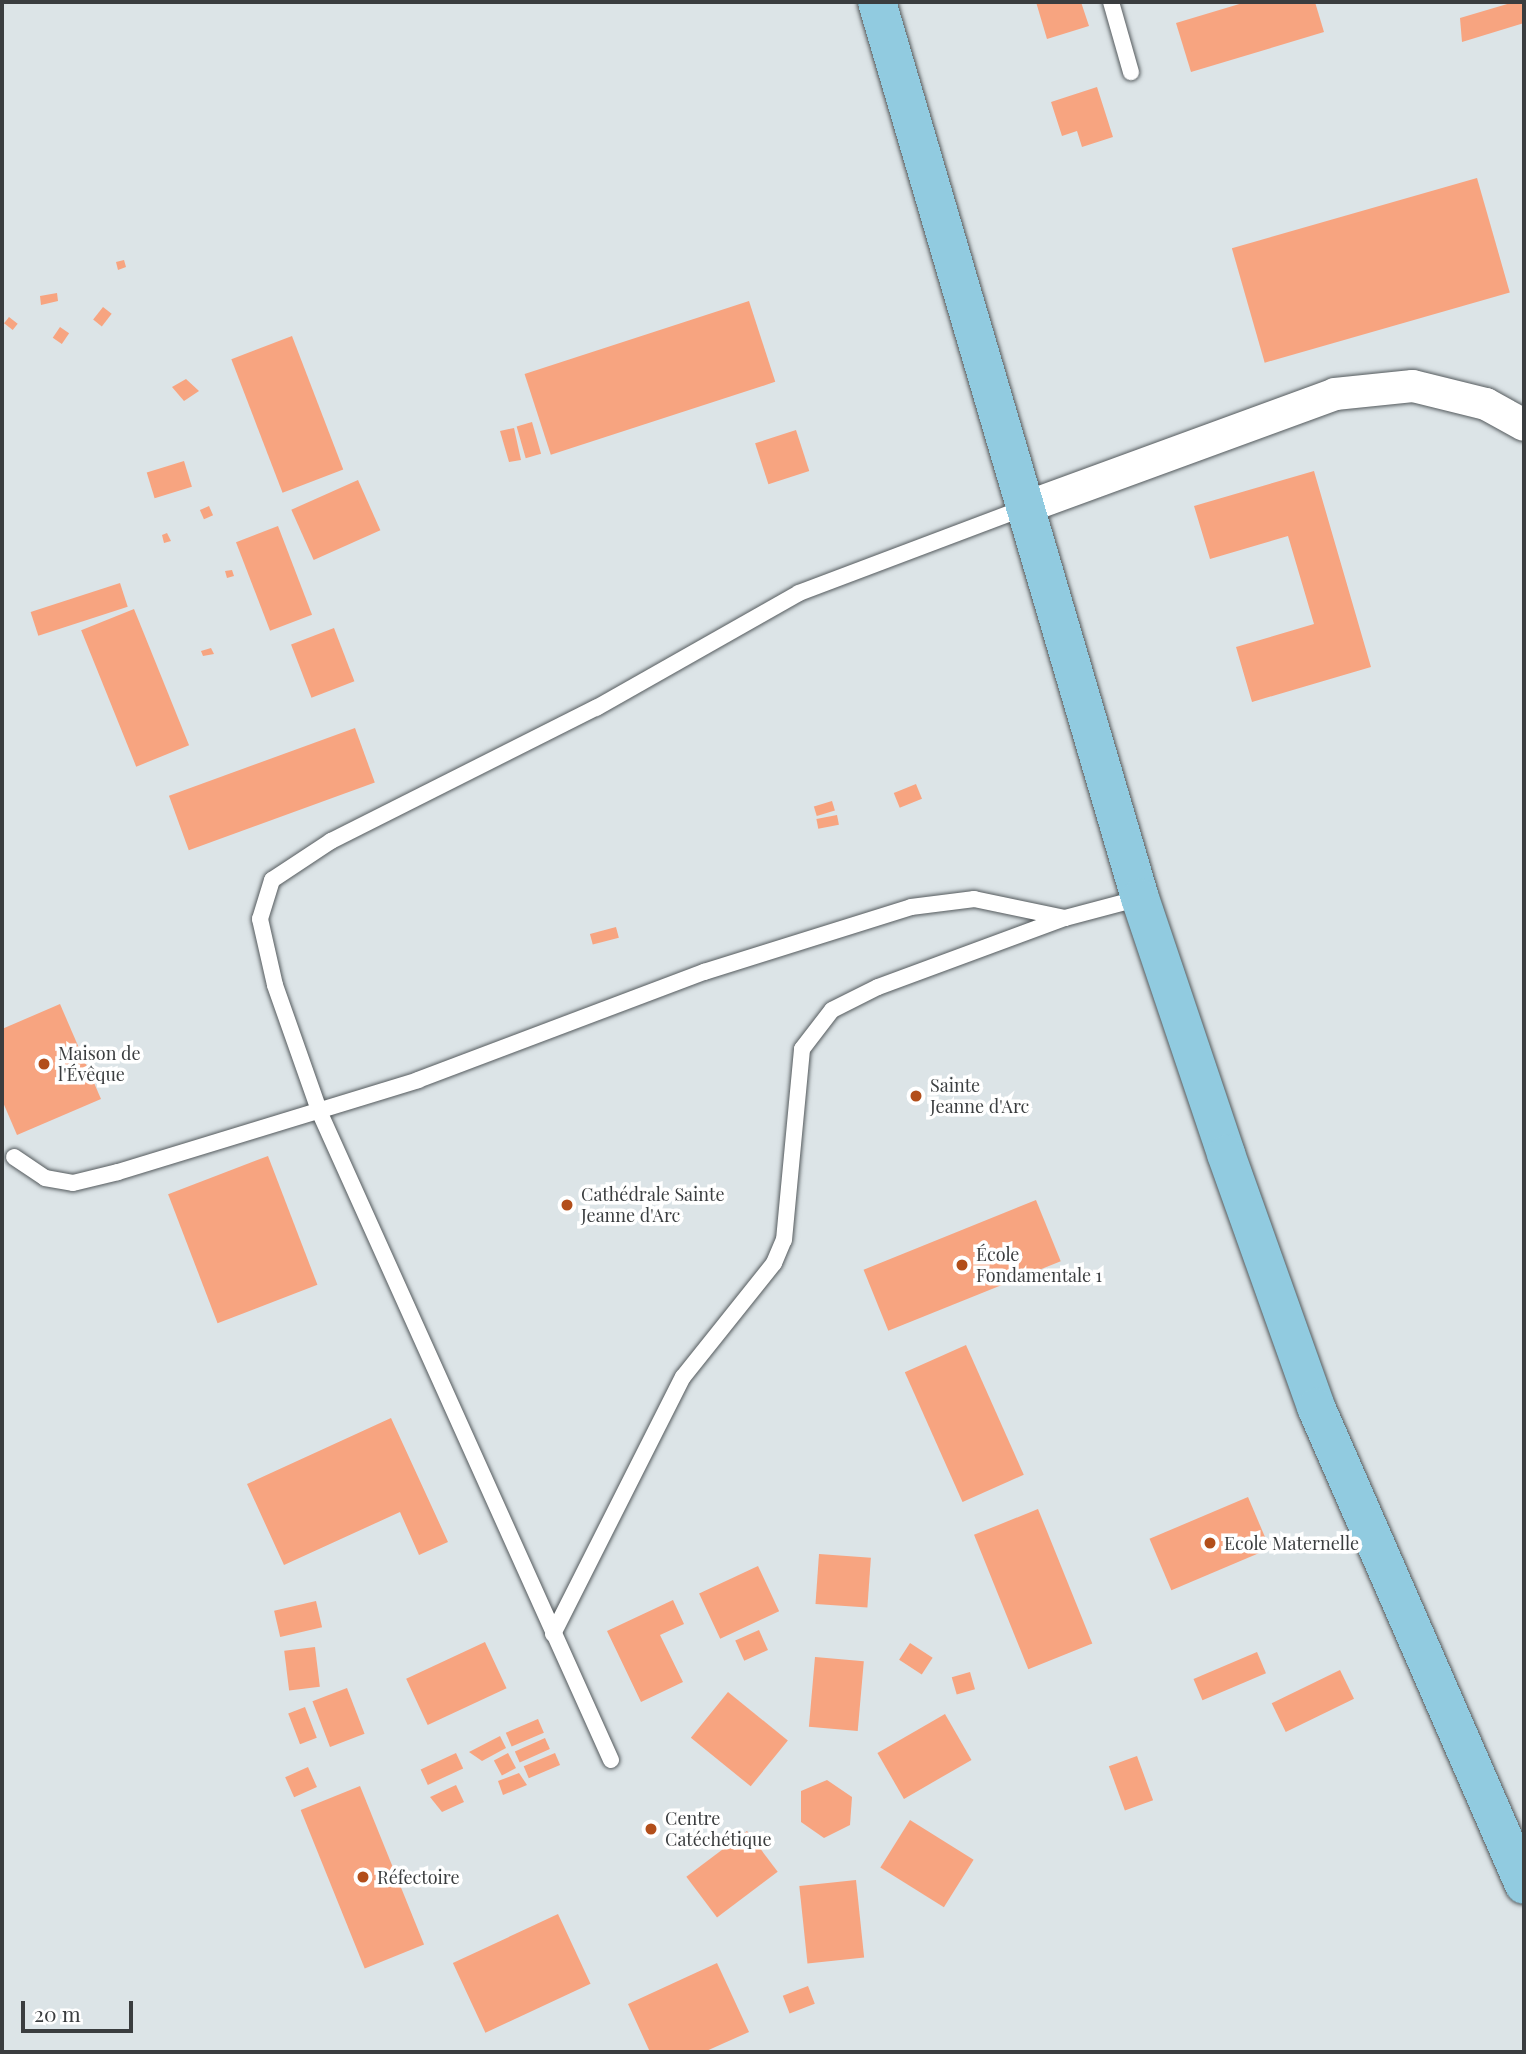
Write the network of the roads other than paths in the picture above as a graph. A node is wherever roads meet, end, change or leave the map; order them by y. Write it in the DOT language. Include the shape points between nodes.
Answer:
graph roads {
  1 [pos="877,2"];
  2 [pos="1111,2"];
  3 [pos="1131,72"];
  4 [pos="1524,425"];
  5 [pos="1024,508"];
  6 [pos="1140,898"];
  7 [pos="1065,918"];
  8 [pos="320,1113"];
  9 [pos="14,1157"];
  10 [pos="553,1634"];
  11 [pos="611,1759"];
  12 [pos="1524,1885"];
  1 -- 5 [label="main road"];
  2 -- 3 [label="lane"];
  4 -- 5 [label="street" via="1486,404 1413,386 1335,394"];
  5 -- 6 [label="main road"];
  5 -- 8 [label="lane" via="799,593 596,708 331,841 272,880 260,919 275,985"];
  6 -- 7 [label="lane"];
  6 -- 12 [label="main road" via="1316,1407"];
  7 -- 8 [label="lane" via="974,899 911,906 704,972"];
  7 -- 10 [label="lane" via="878,987 832,1010 802,1049 784,1240 774,1263 683,1377"];
  8 -- 9 [label="lane" via="73,1183 45,1178"];
  8 -- 10 [label="lane"];
  10 -- 11 [label="lane"];
}
